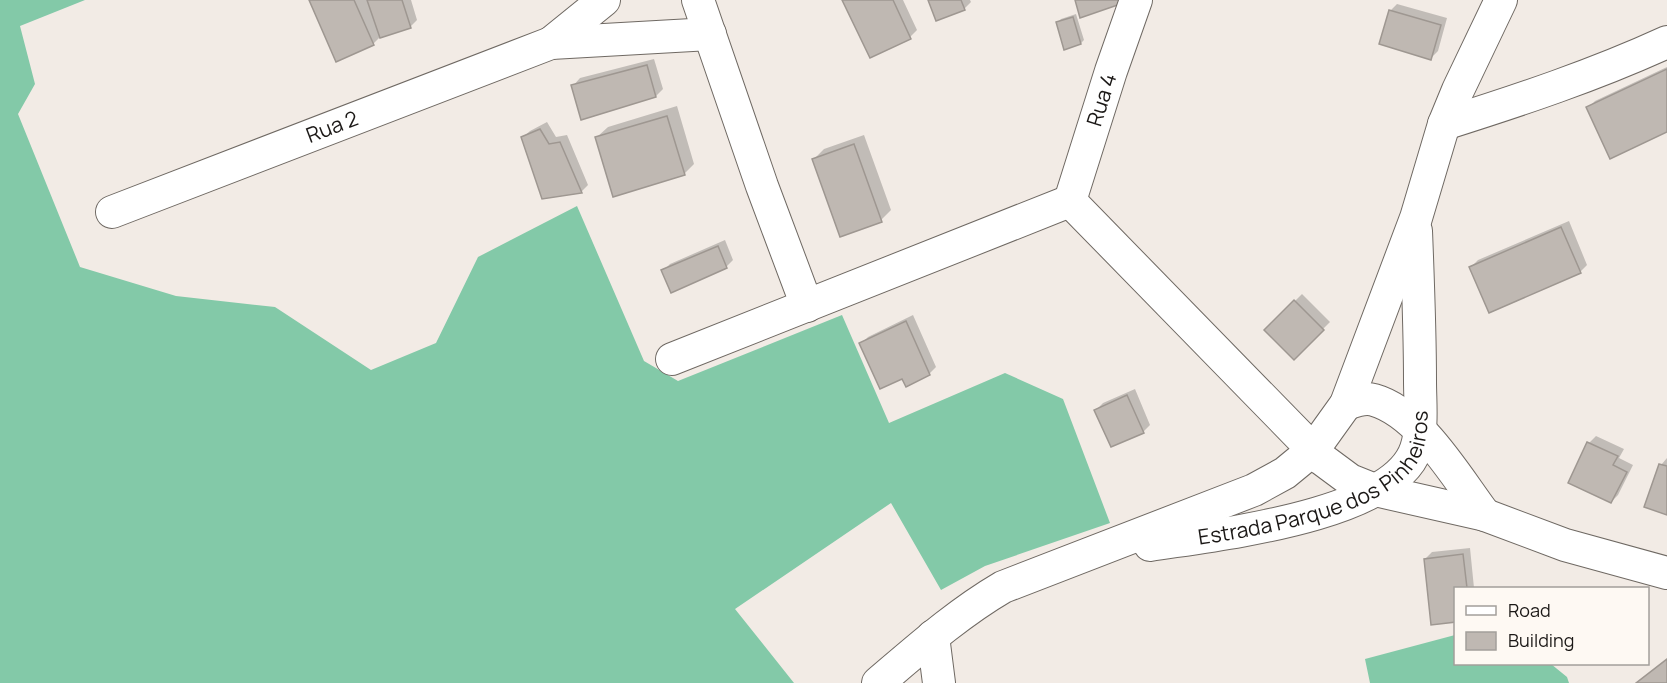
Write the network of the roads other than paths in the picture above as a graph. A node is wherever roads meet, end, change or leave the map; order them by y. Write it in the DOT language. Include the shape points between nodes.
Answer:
graph roads {
  1 [pos="604,0"];
  2 [pos="698,0"];
  3 [pos="1136,0"];
  4 [pos="1501,0"];
  5 [pos="710,34"];
  6 [pos="1667,42"];
  7 [pos="550,43"];
  8 [pos="1444,124"];
  9 [pos="1070,201"];
  10 [pos="112,212"];
  11 [pos="1416,218"];
  12 [pos="807,306"];
  13 [pos="672,359"];
  14 [pos="1347,404"];
  15 [pos="1420,427"];
  16 [pos="1313,450"];
  17 [pos="1375,490"];
  18 [pos="1485,515"];
  19 [pos="1080,557"];
  20 [pos="1667,573"];
  21 [pos="933,636"];
  22 [pos="878,683"];
  23 [pos="939,683"];
  1 -- 7 [label="street, Rua 2"];
  2 -- 5 [label="street"];
  3 -- 9 [label="street, Rua 4"];
  4 -- 8 [label="street, Estrada Parque dos Pinheiros"];
  5 -- 7 [label="street, Rua 2"];
  5 -- 12 [label="street"];
  6 -- 8 [label="street" via="1547,91"];
  7 -- 10 [label="street, Rua 2"];
  8 -- 11 [label="street, Estrada Parque dos Pinheiros"];
  9 -- 12 [label="street"];
  9 -- 16 [label="street"];
  11 -- 14 [label="street, Estrada Parque dos Pinheiros"];
  11 -- 15 [label="street, Estrada Parque dos Pinheiros"];
  12 -- 13 [label="street"];
  14 -- 15 [label="street" via="1373,400"];
  14 -- 16 [label="street, Estrada Parque dos Pinheiros"];
  15 -- 17 [label="street, Estrada Parque dos Pinheiros" via="1415,451 1405,467"];
  15 -- 18 [label="street"];
  16 -- 17 [label="street" via="1350,480"];
  16 -- 19 [label="street, Estrada Parque dos Pinheiros" via="1284,474 1254,490"];
  17 -- 18 [label="street"];
  17 -- 19 [label="street, Estrada Parque dos Pinheiros" via="1323,513"];
  18 -- 20 [label="street" via="1565,545"];
  19 -- 21 [label="street, Estrada Parque dos Pinheiros" via="1003,587"];
  21 -- 22 [label="street, Estrada Parque dos Pinheiros"];
  21 -- 23 [label="street"];
}
